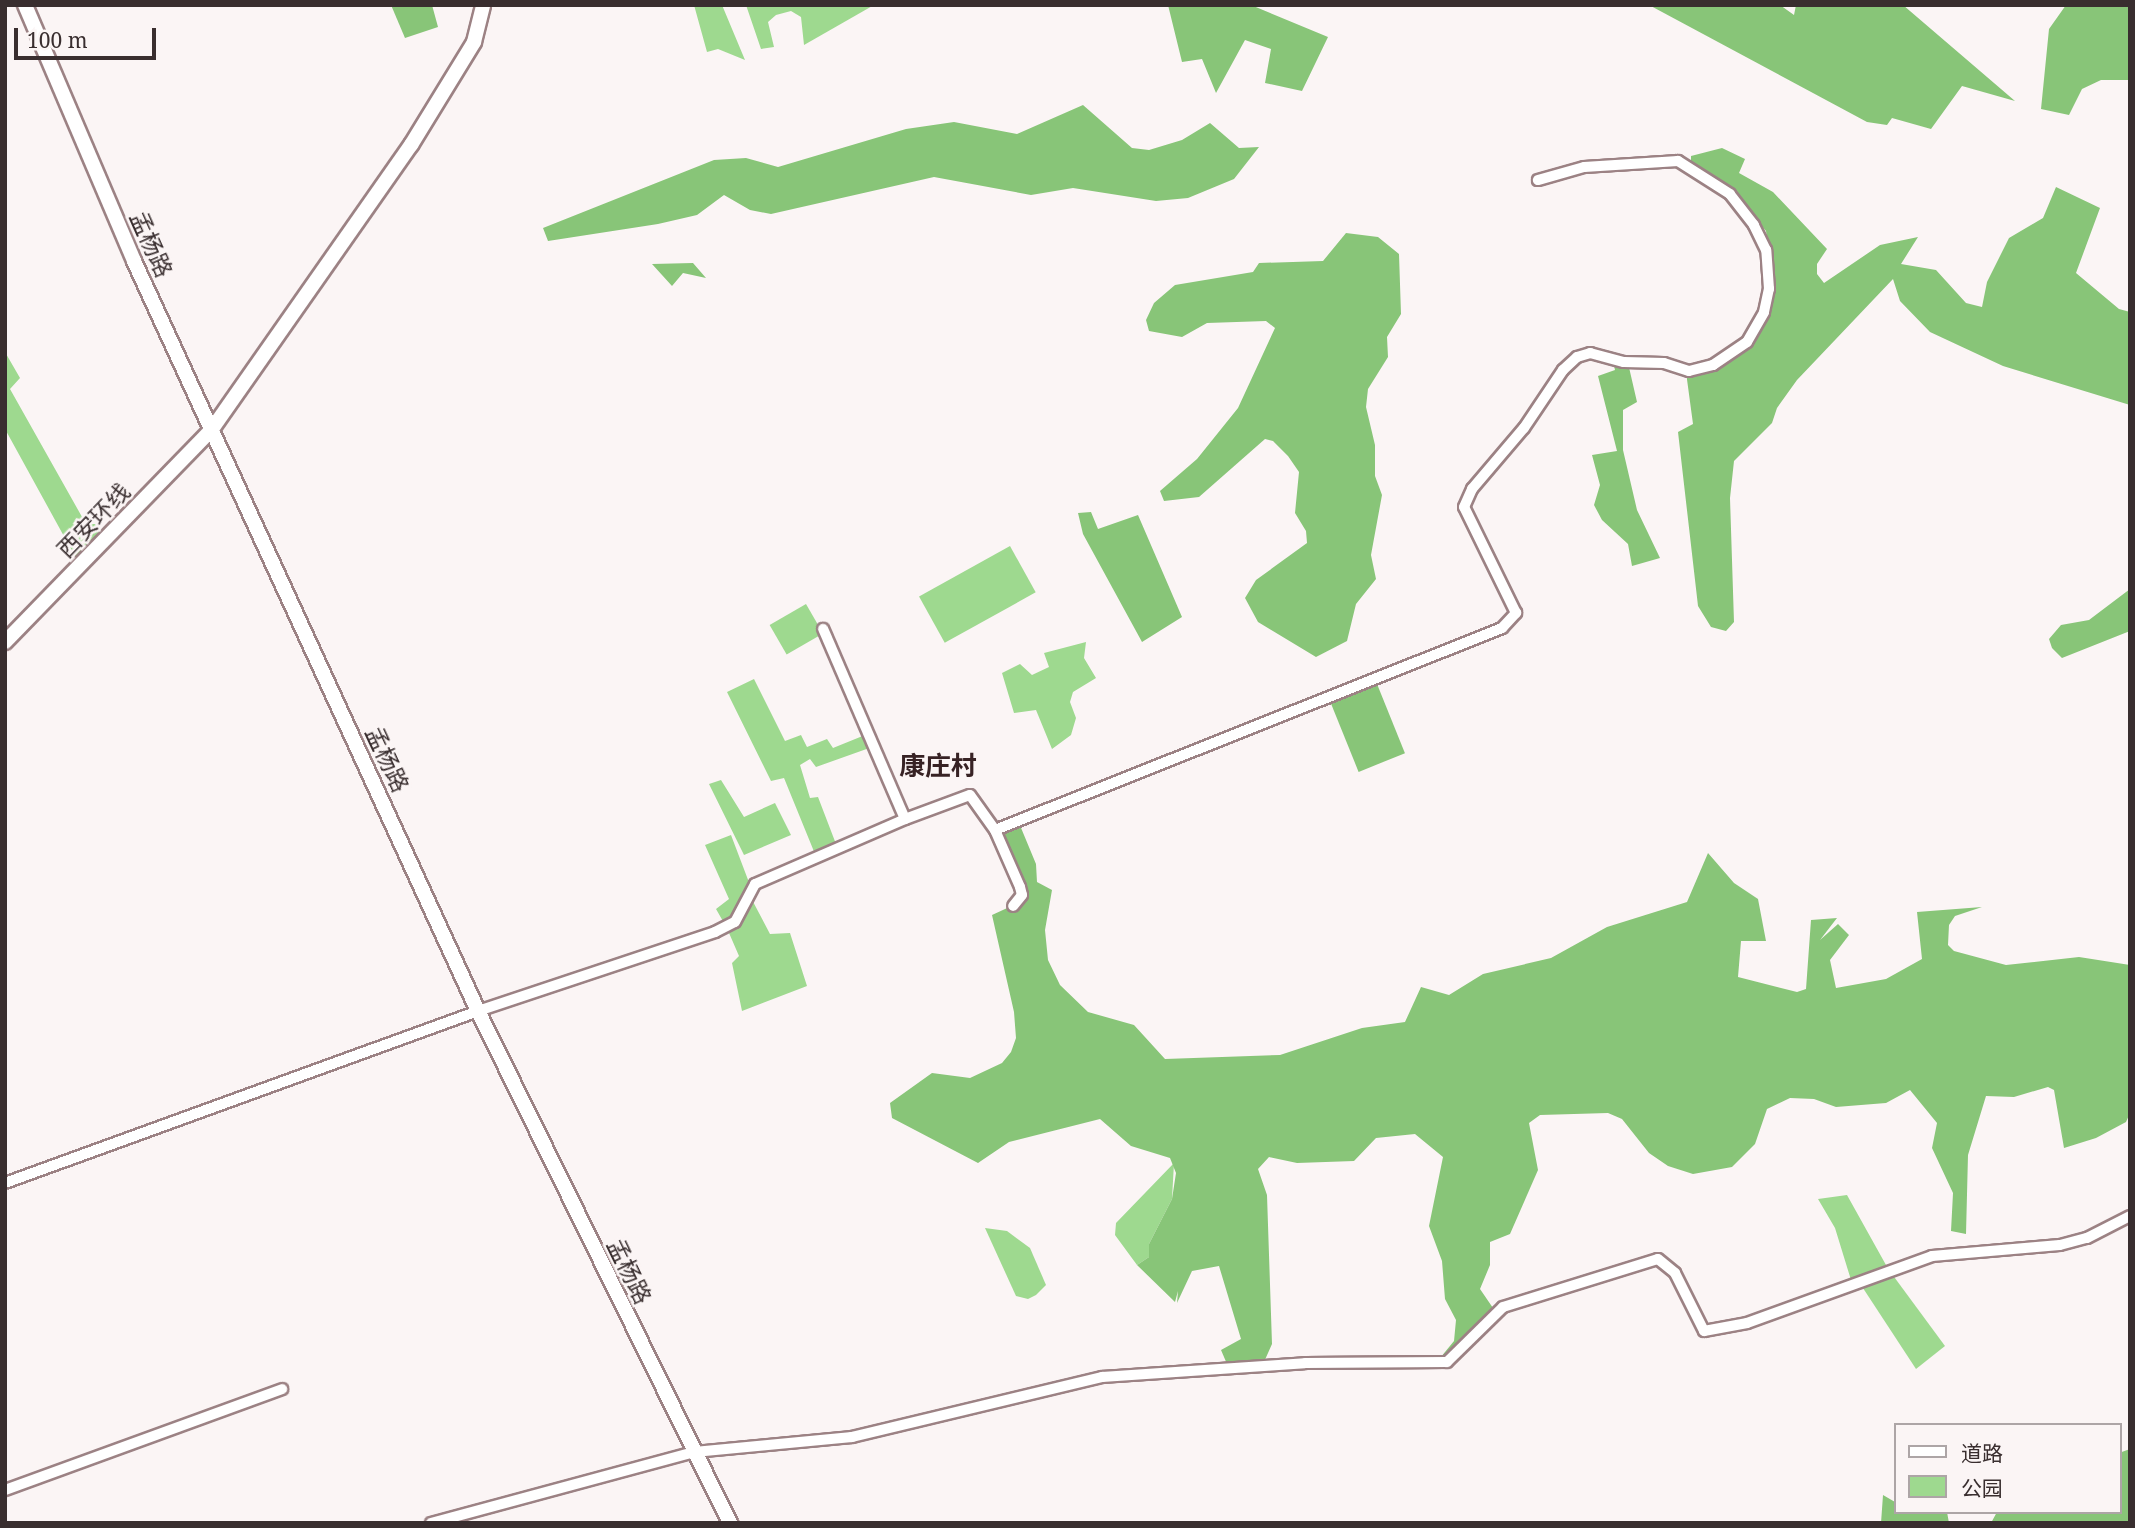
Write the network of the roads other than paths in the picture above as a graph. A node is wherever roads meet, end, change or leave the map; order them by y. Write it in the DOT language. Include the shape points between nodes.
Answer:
graph roads {
  1 [pos="25,5"];
  2 [pos="483,5"];
  3 [pos="1538,180"];
  4 [pos="212,429"];
  5 [pos="823,629"];
  6 [pos="5,642"];
  7 [pos="905,819"];
  8 [pos="995,830"];
  9 [pos="1013,906"];
  10 [pos="478,1010"];
  11 [pos="5,1183"];
  12 [pos="2130,1216"];
  13 [pos="282,1389"];
  14 [pos="694,1452"];
  15 [pos="5,1490"];
  16 [pos="431,1523"];
  17 [pos="730,1523"];
  1 -- 4 [label="main road, 孟杨路" via="134,261"];
  2 -- 4 [label="main road, 西安环线" via="474,42 411,145"];
  3 -- 8 [label="street" via="1584,167 1678,161 1730,194 1766,250 1769,289 1764,312 1747,342 1713,365 1689,371 1664,363 1624,362 1598,353 1577,357 1563,370 1464,508 1516,613 1502,628"];
  4 -- 6 [label="main road, 西安环线"];
  4 -- 10 [label="main road, 孟杨路"];
  5 -- 7 [label="street"];
  7 -- 8 [label="street" via="970,795"];
  7 -- 10 [label="street" via="755,884 735,922 715,932"];
  8 -- 9 [label="street" via="1022,895"];
  10 -- 11 [label="street"];
  10 -- 14 [label="main road, 孟杨路"];
  12 -- 14 [label="street" via="2087,1238 2060,1245 1932,1256 1747,1323 1704,1331 1675,1273 1658,1259 1503,1307 1447,1362 1292,1364 1102,1377 852,1437"];
  13 -- 15 [label="street"];
  14 -- 16 [label="street"];
  14 -- 17 [label="main road, 孟杨路"];
}
